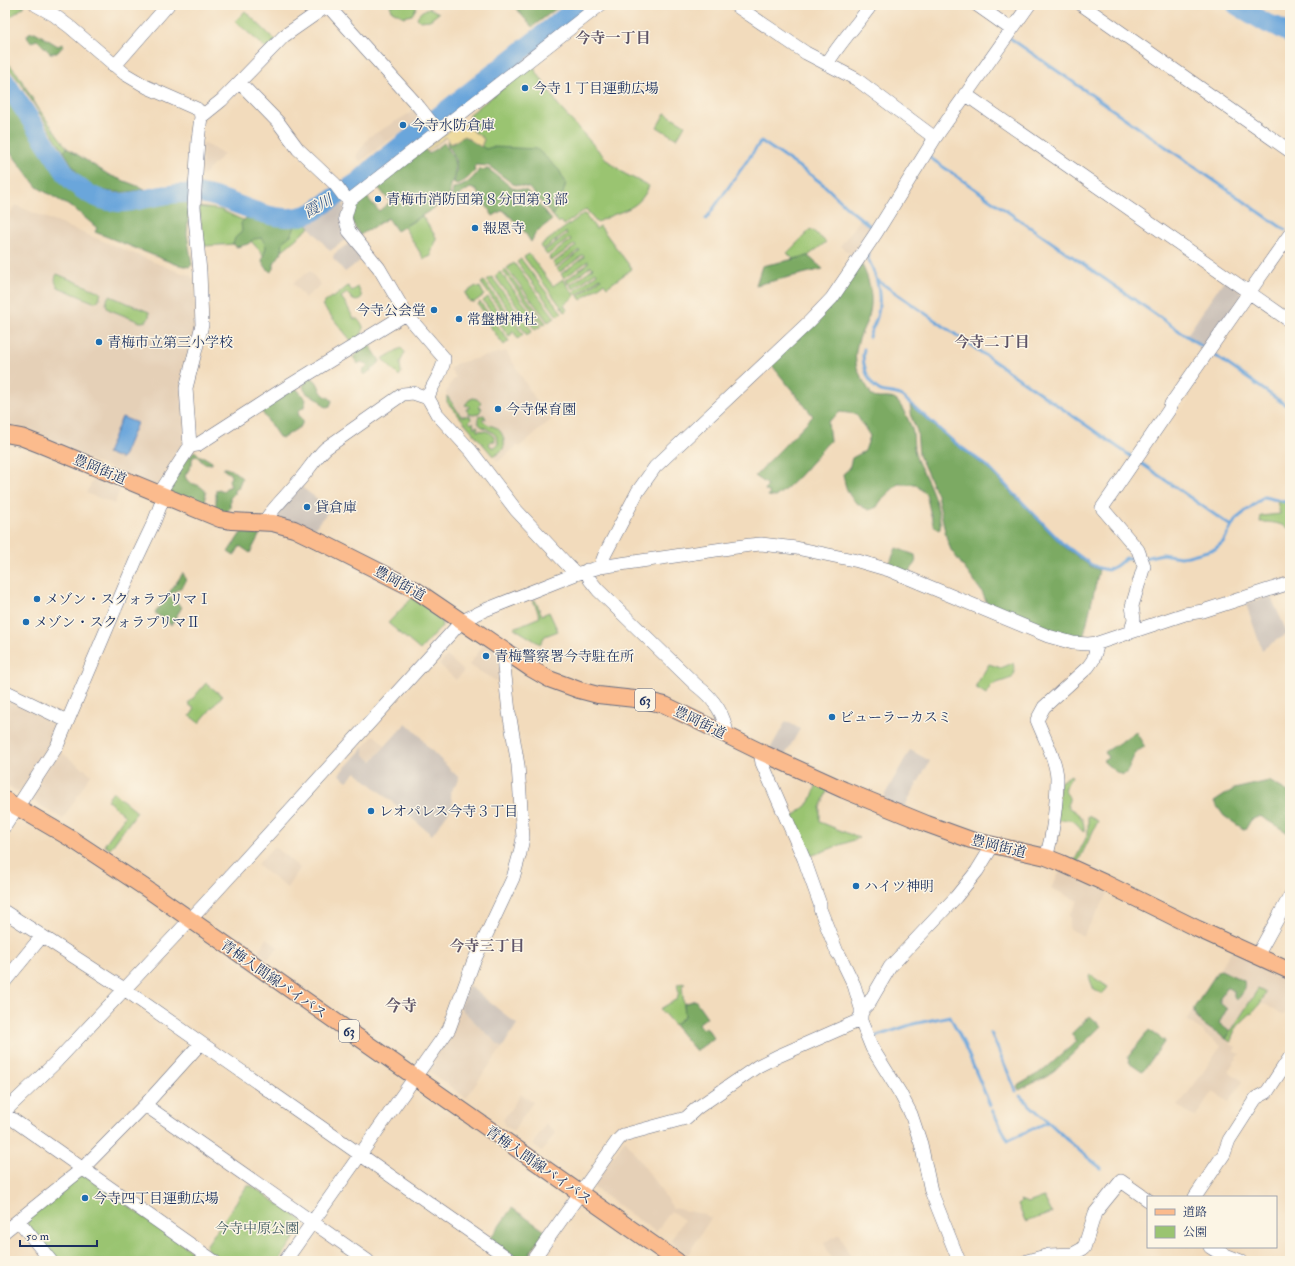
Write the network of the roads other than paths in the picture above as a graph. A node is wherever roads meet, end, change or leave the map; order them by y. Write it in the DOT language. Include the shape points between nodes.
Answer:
graph roads {
  1 [pos="36,5"];
  2 [pos="168,5"];
  3 [pos="327,5"];
  4 [pos="600,5"];
  5 [pos="735,5"];
  6 [pos="871,5"];
  7 [pos="977,5"];
  8 [pos="1029,5"];
  9 [pos="1082,5"];
  10 [pos="1011,29"];
  11 [pos="827,64"];
  12 [pos="113,65"];
  13 [pos="240,83"];
  14 [pos="965,94"];
  15 [pos="201,117"];
  16 [pos="437,130"];
  17 [pos="935,138"];
  18 [pos="1290,150"];
  19 [pos="348,199"];
  20 [pos="1290,234"];
  21 [pos="1249,292"];
  22 [pos="406,314"];
  23 [pos="1290,320"];
  24 [pos="428,398"];
  25 [pos="5,434"];
  26 [pos="190,446"];
  27 [pos="161,495"];
  28 [pos="264,522"];
  29 [pos="600,567"];
  30 [pos="582,572"];
  31 [pos="1290,584"];
  32 [pos="462,621"];
  33 [pos="1131,631"];
  34 [pos="1098,643"];
  35 [pos="503,651"];
  36 [pos="5,690"];
  37 [pos="67,721"];
  38 [pos="727,735"];
  39 [pos="760,752"];
  40 [pos="11,803"];
  41 [pos="5,826"];
  42 [pos="994,845"];
  43 [pos="1046,857"];
  44 [pos="1290,896"];
  45 [pos="5,912"];
  46 [pos="190,919"];
  47 [pos="42,936"];
  48 [pos="1257,956"];
  49 [pos="1290,971"];
  50 [pos="5,981"];
  51 [pos="124,989"];
  52 [pos="861,1014"];
  53 [pos="202,1044"];
  54 [pos="1290,1057"];
  55 [pos="414,1078"];
  56 [pos="145,1105"];
  57 [pos="5,1113"];
  58 [pos="360,1154"];
  59 [pos="82,1169"];
  60 [pos="580,1194"];
  61 [pos="1196,1196"];
  62 [pos="1147,1199"];
  63 [pos="19,1222"];
  64 [pos="312,1222"];
  65 [pos="5,1231"];
  66 [pos="1212,1248"];
  67 [pos="51,1261"];
  68 [pos="214,1261"];
  69 [pos="285,1261"];
  70 [pos="368,1261"];
  71 [pos="512,1261"];
  72 [pos="532,1261"];
  73 [pos="677,1261"];
  74 [pos="960,1261"];
  75 [pos="1027,1261"];
  76 [pos="1241,1261"];
  1 -- 12 [label="street" via="66,24"];
  2 -- 12 [label="street" via="119,62"];
  3 -- 13 [label="street" via="284,36"];
  3 -- 16 [label="street"];
  4 -- 16 [label="street"];
  5 -- 11 [label="street" via="806,53"];
  6 -- 11 [label="street" via="836,48"];
  7 -- 10 [label="street"];
  8 -- 10 [label="street"];
  9 -- 18 [label="street"];
  10 -- 14 [label="street"];
  11 -- 17 [label="street" via="856,79"];
  12 -- 15 [label="street" via="147,87 196,109"];
  13 -- 15 [label="street"];
  13 -- 19 [label="street" via="278,122 298,149"];
  14 -- 17 [label="street"];
  14 -- 21 [label="street"];
  15 -- 26 [label="street" via="194,207 202,325 186,388"];
  16 -- 19 [label="street"];
  17 -- 29 [label="street" via="876,234 832,298 810,322 655,467 638,491"];
  19 -- 22 [label="street" via="345,218 349,231 379,268"];
  20 -- 21 [label="street"];
  21 -- 23 [label="street"];
  21 -- 33 [label="street" via="1102,508 1138,550 1144,566 1132,606 1134,619"];
  22 -- 24 [label="street" via="444,358 444,364"];
  22 -- 26 [label="street" via="197,446"];
  24 -- 28 [label="street" via="412,393 403,394 326,448"];
  24 -- 30 [label="street" via="437,414 471,451 516,510"];
  25 -- 27 [label="main road, 豊岡街道 / 63" via="38,443"];
  26 -- 27 [label="street"];
  27 -- 28 [label="main road, 豊岡街道 / 63" via="226,521"];
  27 -- 37 [label="street" via="154,522"];
  28 -- 32 [label="main road, 豊岡街道 / 63" via="294,529 356,559 414,589"];
  29 -- 30 [label="street"];
  29 -- 34 [label="street" via="750,545 796,548 889,570 1061,640 1080,644"];
  30 -- 32 [label="street"];
  30 -- 38 [label="street" via="706,692 724,718"];
  31 -- 33 [label="street" via="1203,612 1185,614"];
  32 -- 35 [label="main road, 豊岡街道 / 63"];
  32 -- 46 [label="street"];
  33 -- 34 [label="street"];
  34 -- 43 [label="street" via="1088,667 1044,707 1037,720 1053,760 1057,778 1055,807"];
  35 -- 38 [label="main road, 豊岡街道 / 63" via="549,679 570,687 598,695 639,699 664,705"];
  35 -- 55 [label="street" via="518,766 523,838 520,853 512,878 473,963 448,1029"];
  36 -- 37 [label="street"];
  37 -- 40 [label="street" via="54,751"];
  38 -- 39 [label="main road, 豊岡街道 / 63"];
  39 -- 42 [label="main road, 豊岡街道 / 63" via="920,821 958,836"];
  39 -- 52 [label="street" via="804,859 836,952 854,985"];
  40 -- 41 [label="street"];
  40 -- 46 [label="main road, 青梅入間線バイパス / 63" via="70,838"];
  42 -- 43 [label="main road, 豊岡街道 / 63"];
  42 -- 52 [label="street" via="956,897 890,968"];
  43 -- 48 [label="main road, 豊岡街道 / 63"];
  44 -- 48 [label="street"];
  45 -- 47 [label="street"];
  46 -- 51 [label="street"];
  46 -- 55 [label="main road, 青梅入間線バイパス / 63"];
  47 -- 50 [label="street"];
  47 -- 51 [label="street"];
  48 -- 49 [label="main road, 豊岡街道 / 63"];
  51 -- 53 [label="street"];
  51 -- 57 [label="street"];
  52 -- 60 [label="street" via="858,1021 758,1066 686,1118 623,1135"];
  52 -- 74 [label="street" via="863,1026 877,1057 911,1114 921,1144 931,1191"];
  53 -- 56 [label="street"];
  53 -- 58 [label="street"];
  54 -- 61 [label="street" via="1267,1092 1256,1098 1229,1140 1224,1154"];
  55 -- 58 [label="street"];
  55 -- 60 [label="main road, 青梅入間線バイパス / 63"];
  56 -- 59 [label="street"];
  56 -- 64 [label="street"];
  57 -- 59 [label="street"];
  58 -- 64 [label="street"];
  58 -- 71 [label="street"];
  59 -- 63 [label="street"];
  59 -- 68 [label="street"];
  60 -- 72 [label="street"];
  60 -- 73 [label="main road, 青梅入間線バイパス / 63"];
  62 -- 75 [label="street" via="1121,1181 1095,1213 1084,1248 1073,1254 1049,1255"];
  63 -- 65 [label="street"];
  63 -- 67 [label="street"];
  64 -- 69 [label="street"];
  64 -- 70 [label="street"];
  66 -- 76 [label="street"];
}
